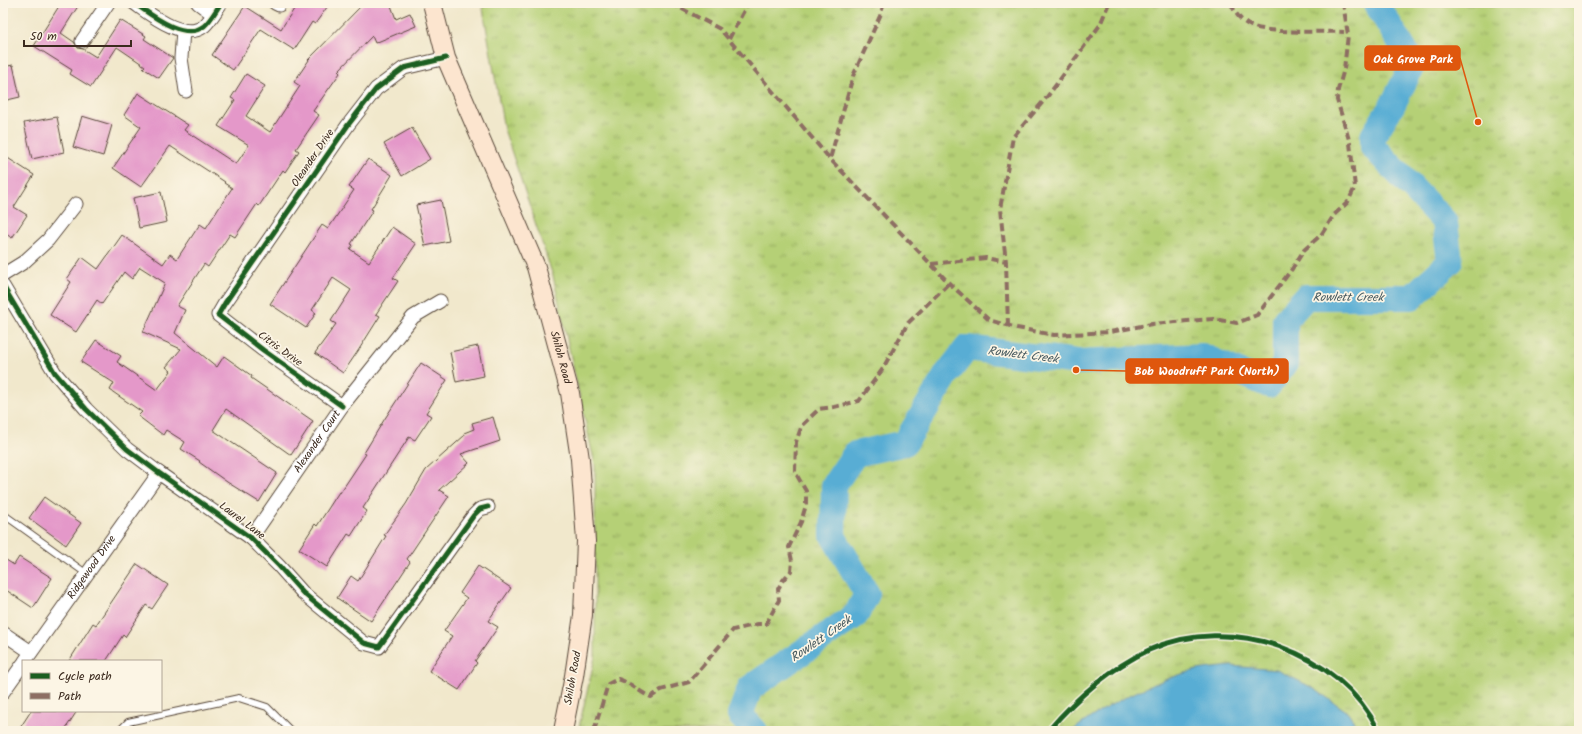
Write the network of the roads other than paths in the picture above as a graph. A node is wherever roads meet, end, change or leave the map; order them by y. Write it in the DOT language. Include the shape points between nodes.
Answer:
graph roads {
  1 [pos="108,3"];
  2 [pos="134,3"];
  3 [pos="198,3"];
  4 [pos="221,3"];
  5 [pos="432,3"];
  6 [pos="213,14"];
  7 [pos="183,30"];
  8 [pos="82,41"];
  9 [pos="446,58"];
  10 [pos="186,91"];
  11 [pos="76,204"];
  12 [pos="3,275"];
  13 [pos="3,286"];
  14 [pos="440,301"];
  15 [pos="225,303"];
  16 [pos="342,406"];
  17 [pos="159,473"];
  18 [pos="488,507"];
  19 [pos="3,514"];
  20 [pos="251,538"];
  21 [pos="87,574"];
  22 [pos="3,633"];
  23 [pos="28,657"];
  24 [pos="22,665"];
  25 [pos="3,692"];
  26 [pos="119,731"];
  27 [pos="291,731"];
  28 [pos="562,731"];
  1 -- 8 [label="street"];
  2 -- 7 [label="street" via="166,24"];
  3 -- 6 [label="street"];
  4 -- 6 [label="street"];
  5 -- 9 [label="main road, Shiloh Road"];
  6 -- 7 [label="street" via="203,27 197,30"];
  7 -- 10 [label="street" via="181,63"];
  9 -- 15 [label="street, Oleander Drive" via="404,68 376,89 348,125"];
  9 -- 28 [label="main road, Shiloh Road" via="536,267 570,393 580,459 586,542 583,615 574,676"];
  11 -- 12 [label="street" via="48,240 24,262"];
  13 -- 17 [label="street, Laurel Lane" via="55,373 86,409 127,449"];
  14 -- 16 [label="street, Alexander Court" via="413,317"];
  15 -- 16 [label="street, Citris Drive" via="218,315"];
  16 -- 20 [label="street, Alexander Court"];
  17 -- 20 [label="street, Laurel Lane"];
  17 -- 21 [label="street, Ridgewood Drive"];
  18 -- 20 [label="street, Laurel Lane" via="480,508 474,515 378,647 364,643 303,593"];
  19 -- 21 [label="lane"];
  21 -- 23 [label="street, Ridgewood Drive"];
  22 -- 23 [label="street"];
  24 -- 25 [label="street"];
  26 -- 27 [label="lane" via="128,722 239,698 267,707"];
}
